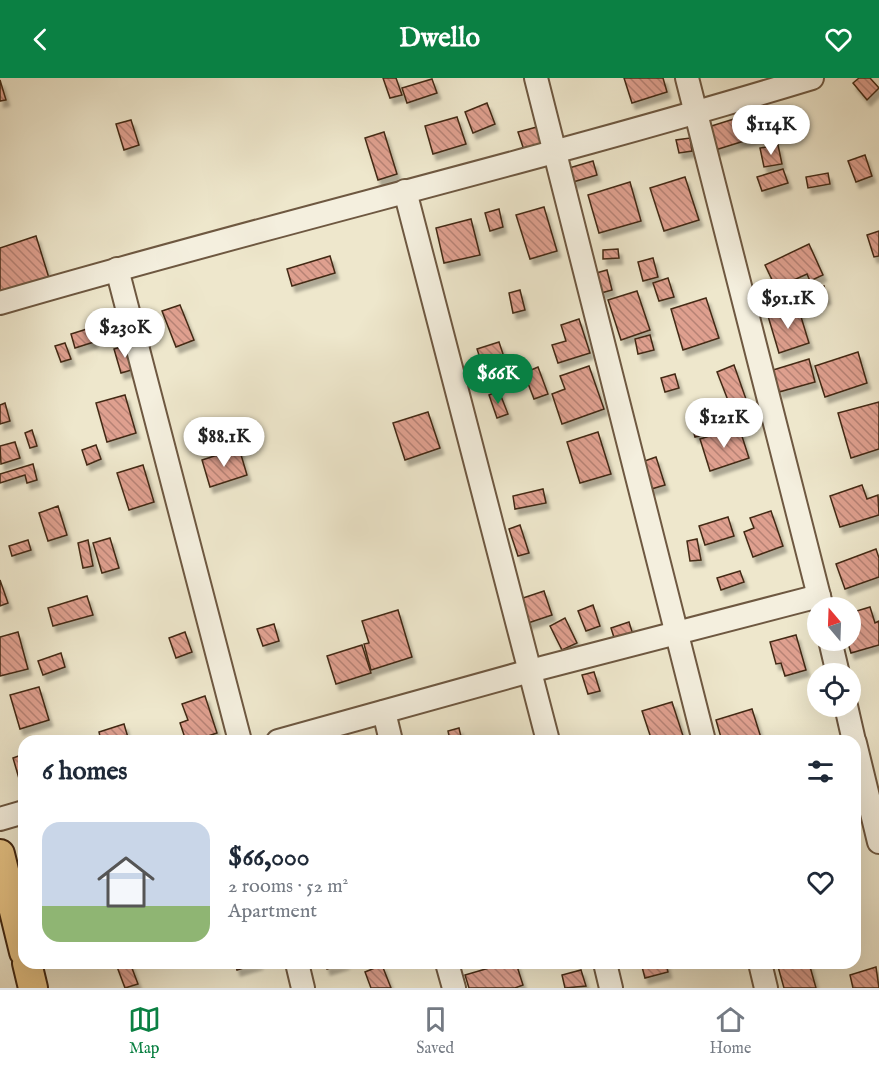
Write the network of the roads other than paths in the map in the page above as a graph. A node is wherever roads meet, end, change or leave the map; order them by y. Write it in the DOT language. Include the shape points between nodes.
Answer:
graph roads {
  1 [pos="536,78"];
  2 [pos="687,78"];
  3 [pos="812,78"];
  4 [pos="696,114"];
  5 [pos="554,152"];
  6 [pos="405,191"];
  7 [pos="117,269"];
  8 [pos="0,303"];
  9 [pos="819,597"];
  10 [pos="807,605"];
  11 [pos="677,634"];
  12 [pos="530,671"];
  13 [pos="384,712"];
  14 [pos="849,717"];
  15 [pos="238,735"];
  16 [pos="300,735"];
  17 [pos="390,735"];
  18 [pos="546,735"];
  19 [pos="702,735"];
  20 [pos="853,735"];
  21 [pos="861,767"];
  22 [pos="18,814"];
  23 [pos="0,819"];
  24 [pos="879,842"];
  25 [pos="0,854"];
  26 [pos="18,928"];
  27 [pos="28,969"];
  28 [pos="298,969"];
  29 [pos="449,969"];
  30 [pos="606,969"];
  31 [pos="761,969"];
  32 [pos="33,988"];
  33 [pos="303,988"];
  34 [pos="454,988"];
  35 [pos="611,988"];
  36 [pos="766,988"];
  1 -- 5 [label="street"];
  2 -- 4 [label="street"];
  3 -- 4 [label="street"];
  4 -- 5 [label="street"];
  4 -- 9 [label="street"];
  5 -- 6 [label="street"];
  5 -- 11 [label="street"];
  6 -- 7 [label="street"];
  6 -- 12 [label="street"];
  7 -- 8 [label="street"];
  7 -- 15 [label="street"];
  10 -- 11 [label="street"];
  11 -- 12 [label="street"];
  11 -- 19 [label="street"];
  12 -- 13 [label="street"];
  12 -- 18 [label="street"];
  13 -- 16 [label="street"];
  13 -- 17 [label="street"];
  14 -- 20 [label="street"];
  21 -- 24 [label="street"];
  22 -- 23 [label="street"];
  25 -- 26 [label="main road"];
  27 -- 32 [label="main road"];
  28 -- 33 [label="street"];
  29 -- 34 [label="street"];
  30 -- 35 [label="street"];
  31 -- 36 [label="street"];
}
